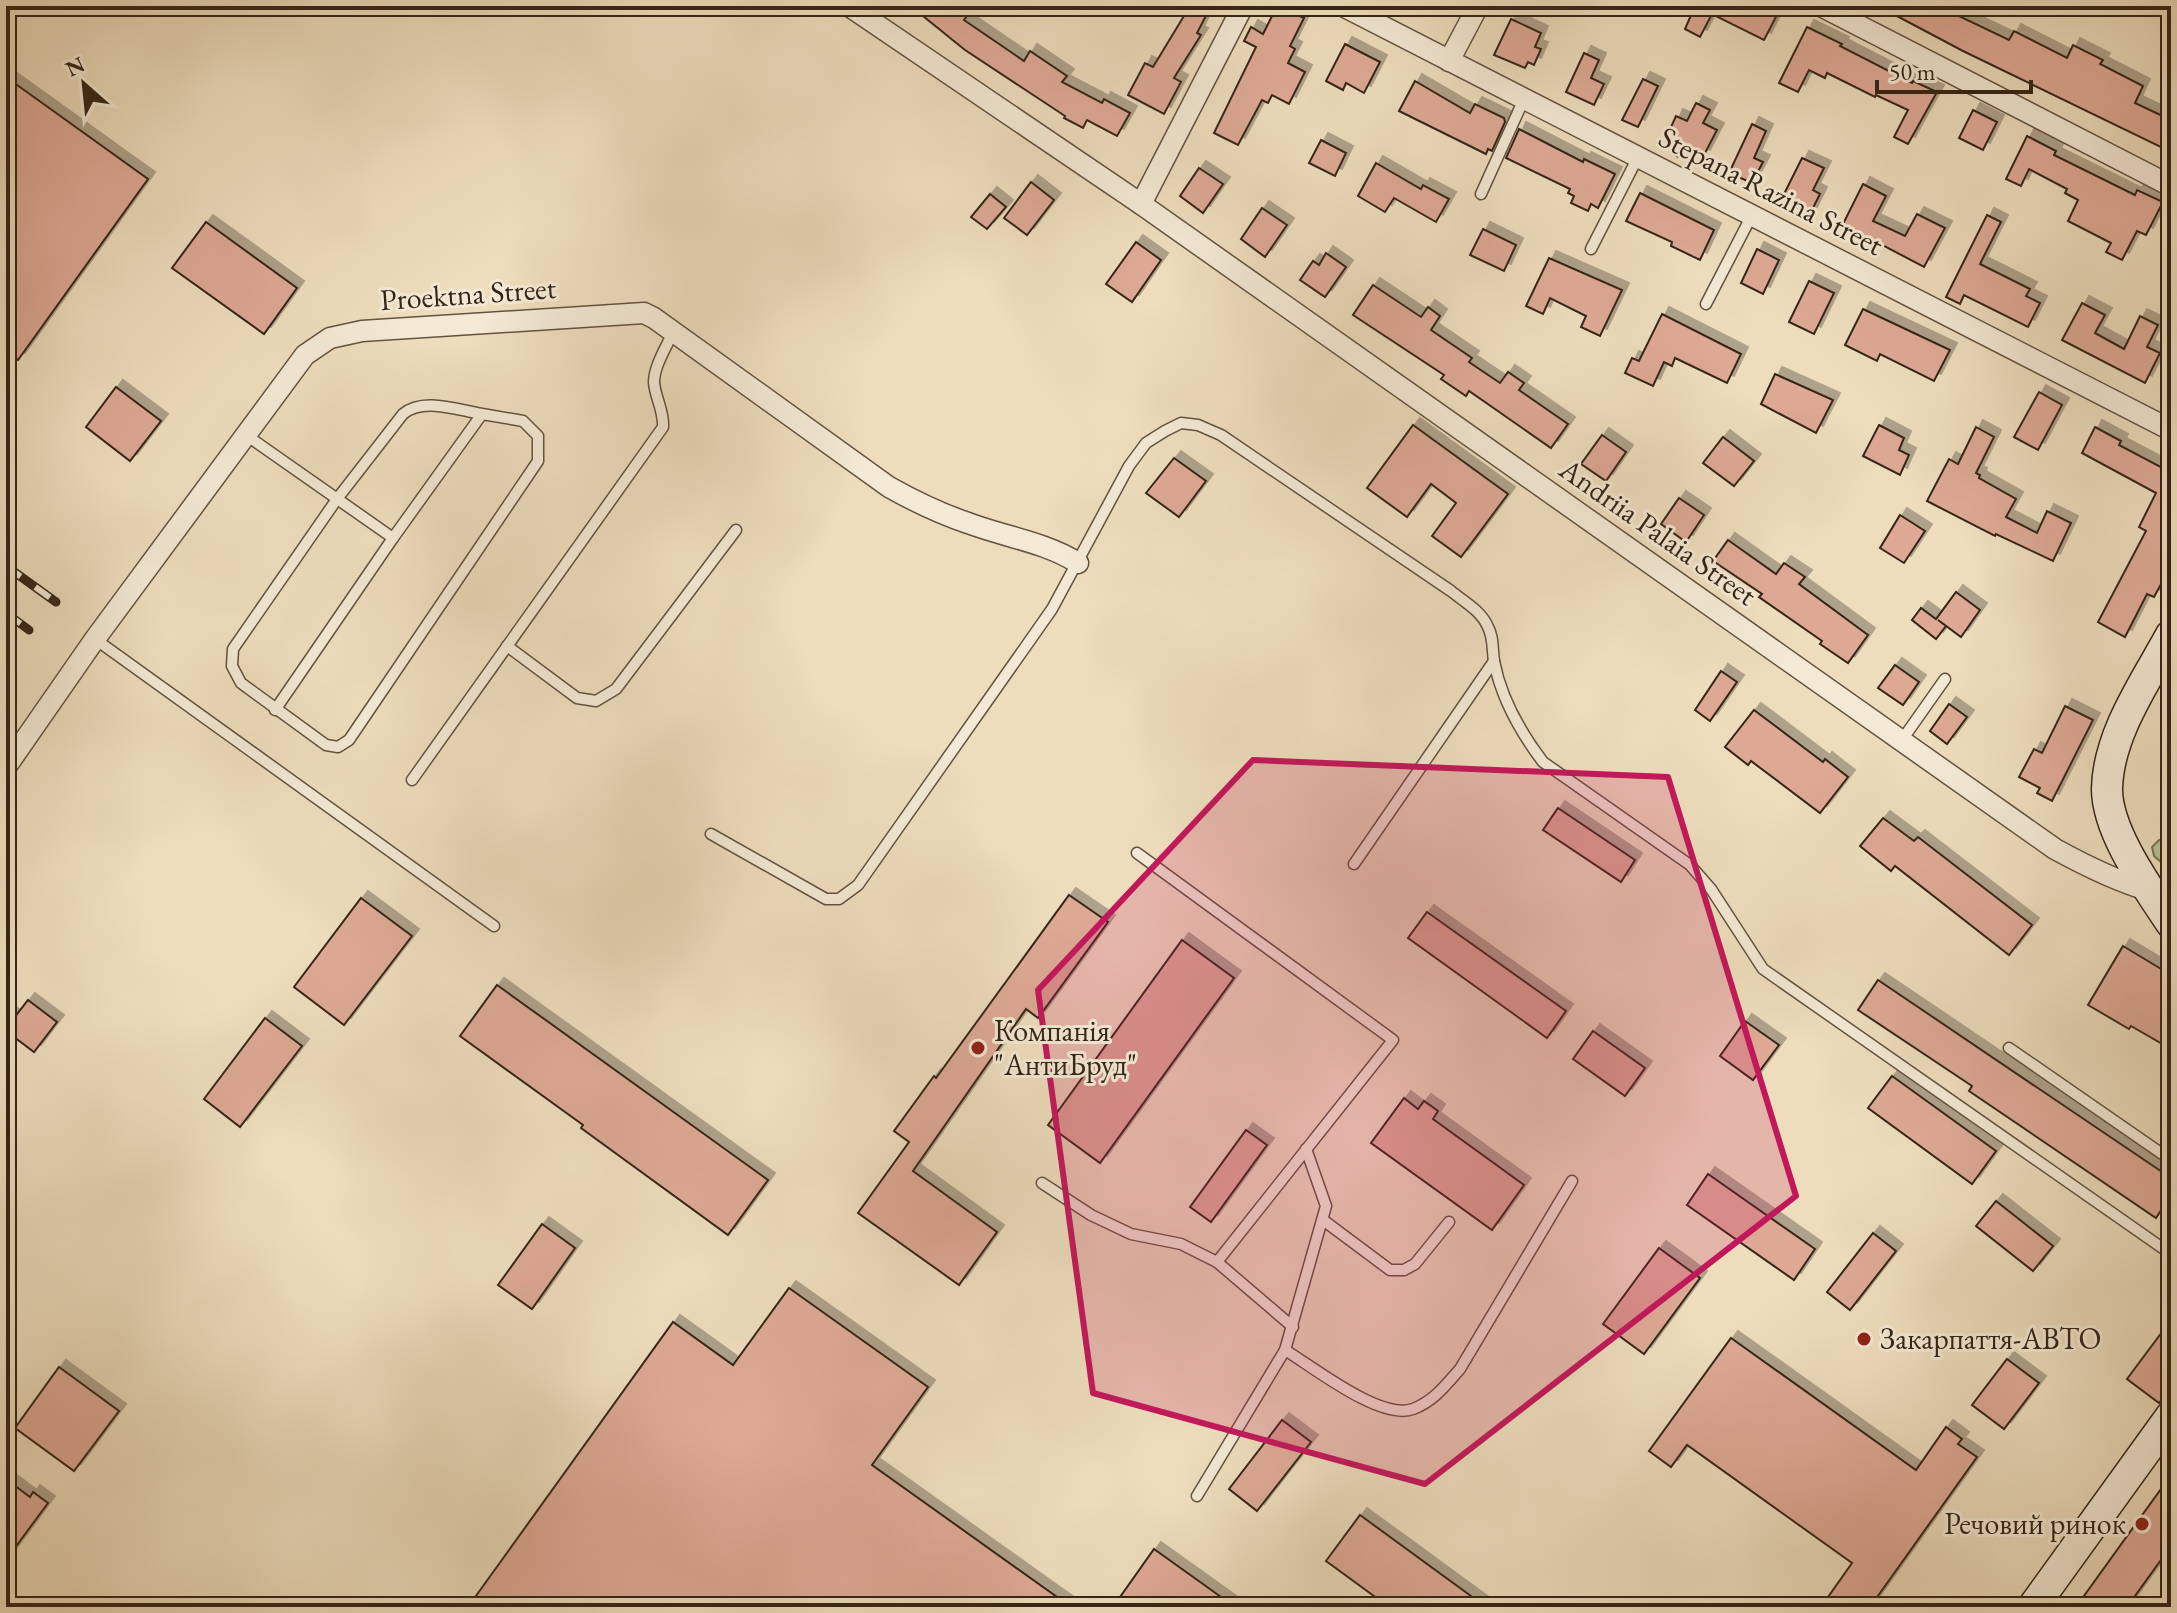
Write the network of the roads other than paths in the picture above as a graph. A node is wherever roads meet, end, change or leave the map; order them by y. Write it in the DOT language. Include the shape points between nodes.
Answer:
graph roads {
  1 [pos="849,6"];
  2 [pos="1243,6"];
  3 [pos="1343,6"];
  4 [pos="1478,6"];
  5 [pos="1821,6"];
  6 [pos="1449,61"];
  7 [pos="1524,99"];
  8 [pos="1638,157"];
  9 [pos="2171,186"];
  10 [pos="1481,194"];
  11 [pos="1141,204"];
  12 [pos="1752,215"];
  13 [pos="1591,249"];
  14 [pos="1706,304"];
  15 [pos="673,332"];
  16 [pos="482,414"];
  17 [pos="2171,430"];
  18 [pos="246,435"];
  19 [pos="337,499"];
  20 [pos="736,530"];
  21 [pos="393,538"];
  22 [pos="1078,563"];
  23 [pos="2171,635"];
  24 [pos="95,639"];
  25 [pos="507,646"];
  26 [pos="1494,661"];
  27 [pos="1945,679"];
  28 [pos="275,710"];
  29 [pos="1902,740"];
  30 [pos="6,767"];
  31 [pos="412,780"];
  32 [pos="711,834"];
  33 [pos="1137,853"];
  34 [pos="1354,864"];
  35 [pos="2150,891"];
  36 [pos="2171,923"];
  37 [pos="494,926"];
  38 [pos="2009,1048"];
  39 [pos="1306,1149"];
  40 [pos="2171,1160"];
  41 [pos="1572,1181"];
  42 [pos="1042,1183"];
  43 [pos="1323,1220"];
  44 [pos="1449,1222"];
  45 [pos="2171,1254"];
  46 [pos="1217,1262"];
  47 [pos="1293,1327"];
  48 [pos="1285,1350"];
  49 [pos="2171,1416"];
  50 [pos="1197,1496"];
  51 [pos="2033,1607"];
  1 -- 11 [label="street, Andriia Palaia Street"];
  2 -- 11 [label="street"];
  3 -- 6 [label="street, Stepana Razina Street"];
  4 -- 6 [label="street"];
  5 -- 9 [label="street"];
  6 -- 7 [label="street, Stepana Razina Street"];
  7 -- 8 [label="street, Stepana Razina Street"];
  7 -- 10 [label="lane"];
  8 -- 12 [label="street, Stepana Razina Street"];
  8 -- 13 [label="lane"];
  11 -- 29 [label="street, Andriia Palaia Street"];
  12 -- 14 [label="lane"];
  12 -- 17 [label="street, Stepana Razina Street"];
  15 -- 18 [label="street, Proektna Street" via="654,318 633,313 362,331 330,338 305,355"];
  15 -- 22 [label="street, Proektna Street" via="889,487 969,524 1059,551"];
  15 -- 25 [label="lane" via="654,383 663,427"];
  16 -- 19 [label="lane" via="412,407"];
  16 -- 21 [label="lane"];
  16 -- 28 [label="lane" via="523,421 538,436 538,461 349,740 338,747 326,745"];
  18 -- 19 [label="lane"];
  18 -- 24 [label="street, Proektna Street"];
  19 -- 21 [label="lane"];
  19 -- 28 [label="lane" via="233,649 232,666 241,683"];
  20 -- 25 [label="lane" via="616,689 596,701 577,698"];
  21 -- 28 [label="lane"];
  22 -- 26 [label="lane" via="1146,443 1181,423 1198,425 1255,456 1451,591 1481,615 1492,636"];
  22 -- 32 [label="lane" via="1052,609 858,885 839,899 826,899"];
  23 -- 35 [label="street" via="2116,744 2107,790 2118,830"];
  24 -- 30 [label="street, Proektna Street"];
  24 -- 37 [label="lane"];
  25 -- 31 [label="lane"];
  26 -- 34 [label="lane"];
  26 -- 45 [label="lane" via="1504,696 1543,762 1690,865 1763,969"];
  27 -- 29 [label="lane"];
  29 -- 35 [label="street, Andriia Palaia Street" via="2055,849 2094,871"];
  33 -- 39 [label="lane" via="1393,1040"];
  35 -- 36 [label="street"];
  38 -- 40 [label="lane"];
  39 -- 43 [label="lane" via="1326,1206"];
  39 -- 46 [label="lane"];
  41 -- 48 [label="lane" via="1460,1369 1437,1396 1410,1411 1380,1408"];
  42 -- 46 [label="lane" via="1131,1234 1181,1244"];
  43 -- 44 [label="lane" via="1390,1270 1415,1264"];
  43 -- 47 [label="lane"];
  46 -- 47 [label="lane"];
  47 -- 48 [label="lane"];
  48 -- 50 [label="lane"];
  49 -- 51 [label="street"];
}
